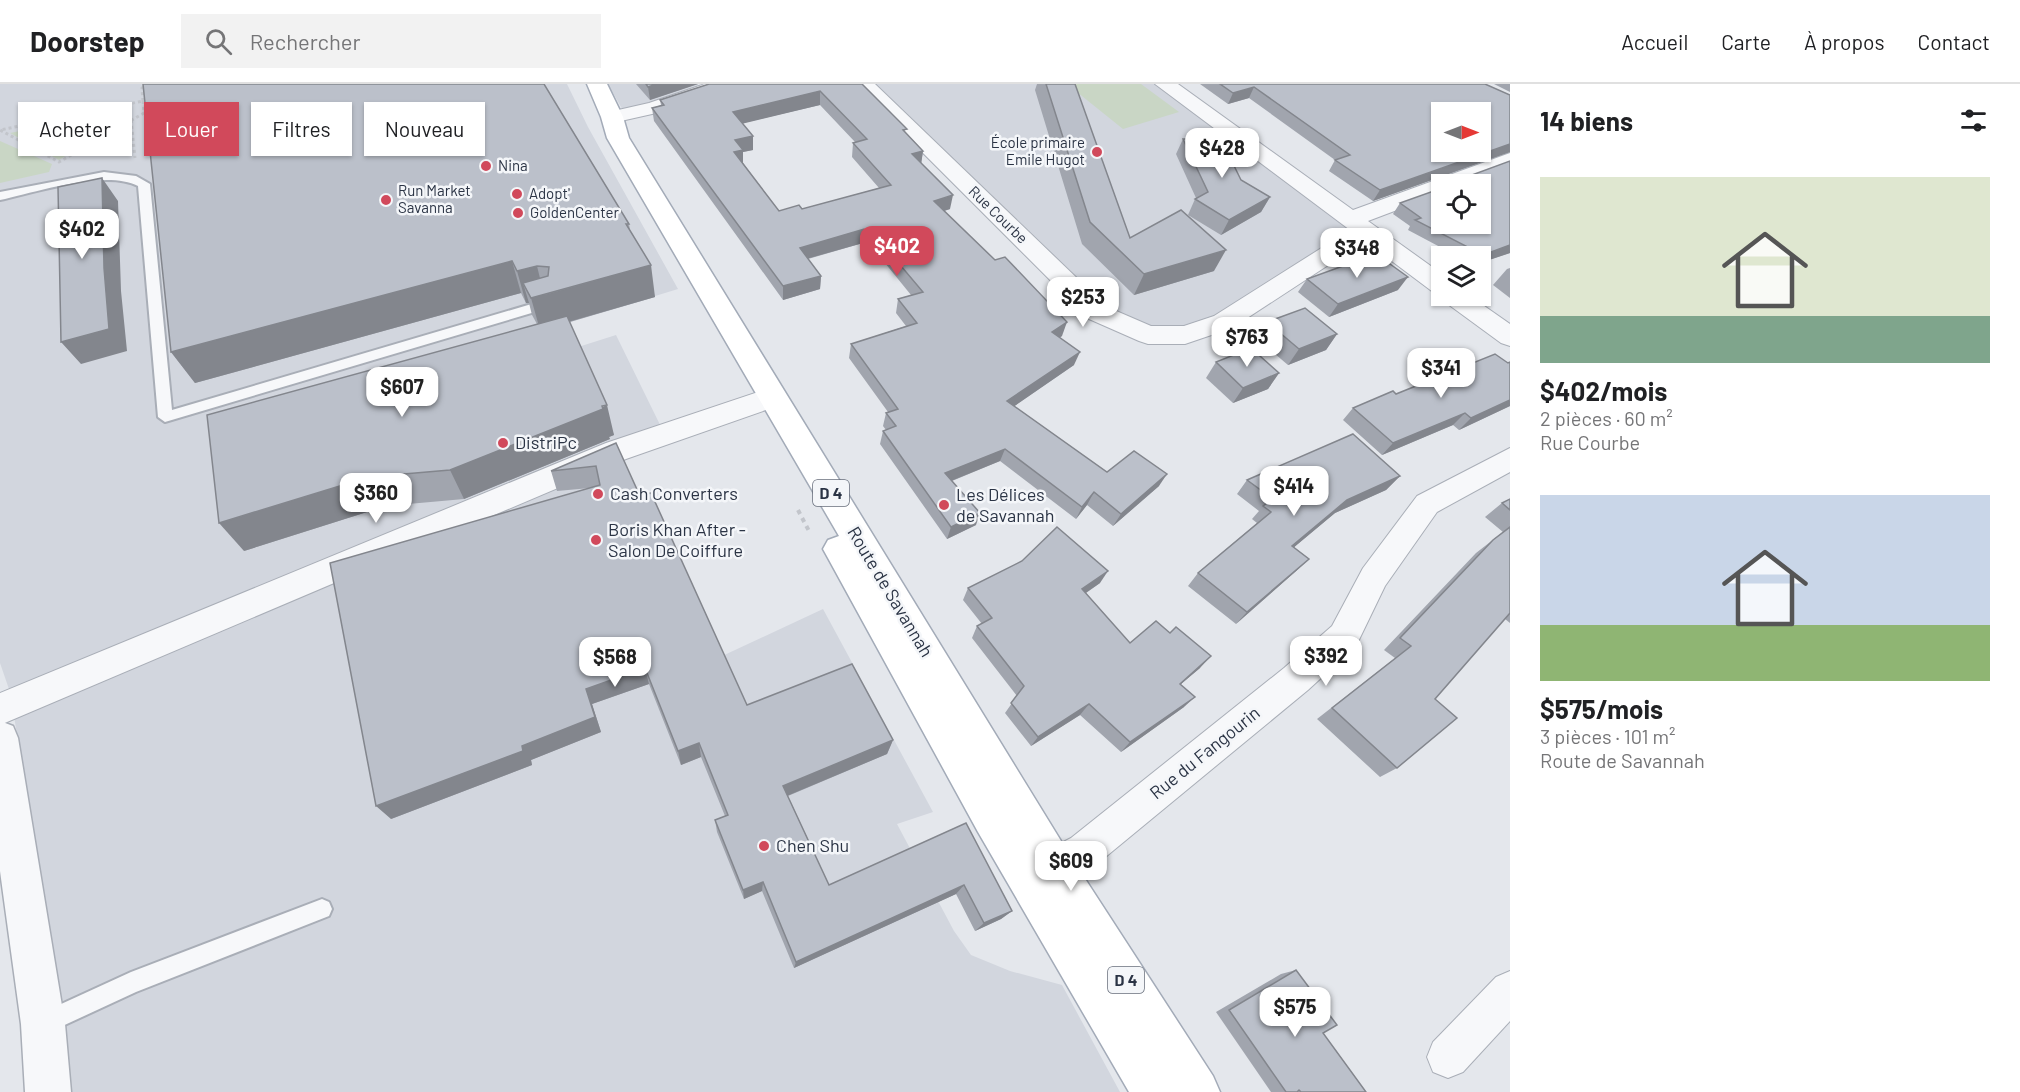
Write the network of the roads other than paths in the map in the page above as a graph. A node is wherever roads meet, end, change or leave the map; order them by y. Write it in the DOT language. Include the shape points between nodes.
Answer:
graph roads {
  1 [pos="578,84"];
  2 [pos="597,84"];
  3 [pos="724,84"];
  4 [pos="864,84"];
  5 [pos="1165,84"];
  6 [pos="612,117"];
  7 [pos="1510,159"];
  8 [pos="1471,174"];
  9 [pos="1431,191"];
  10 [pos="0,196"];
  11 [pos="1357,226"];
  12 [pos="1431,278"];
  13 [pos="550,303"];
  14 [pos="1468,306"];
  15 [pos="1510,337"];
  16 [pos="764,400"];
  17 [pos="1510,459"];
  18 [pos="0,709"];
  19 [pos="0,738"];
  20 [pos="1043,874"];
  21 [pos="321,909"];
  22 [pos="1510,991"];
  23 [pos="43,1024"];
  24 [pos="1448,1057"];
  25 [pos="48,1092"];
  26 [pos="1155,1092"];
  27 [pos="1197,1092"];
  1 -- 16 [label="main road, Route de Savannah / D 4"];
  2 -- 6 [label="main road, Route de Savannah / D 4"];
  3 -- 6 [label="street" via="654,108"];
  4 -- 11 [label="street, Rue Courbe" via="1098,313 1148,335 1185,335 1223,322"];
  5 -- 11 [label="street"];
  6 -- 16 [label="main road, Route de Savannah / D 4" via="618,138"];
  7 -- 8 [label="street, Rue Courbe"];
  9 -- 11 [label="street, Rue Courbe"];
  10 -- 13 [label="lane" via="104,176 132,178 144,184 165,417"];
  11 -- 12 [label="street"];
  14 -- 15 [label="street"];
  16 -- 18 [label="street" via="616,451"];
  16 -- 20 [label="main road, Route de Savannah / D 4"];
  17 -- 20 [label="street, Rue du Fangourin" via="1427,504 1374,577 1344,636 1296,680 1084,852"];
  19 -- 23 [label="street"];
  20 -- 26 [label="main road, Route de Savannah / D 4"];
  20 -- 27 [label="main road, Route de Savannah / D 4"];
  21 -- 23 [label="lane" via="131,983"];
  22 -- 24 [label="street"];
  23 -- 25 [label="street"];
}
